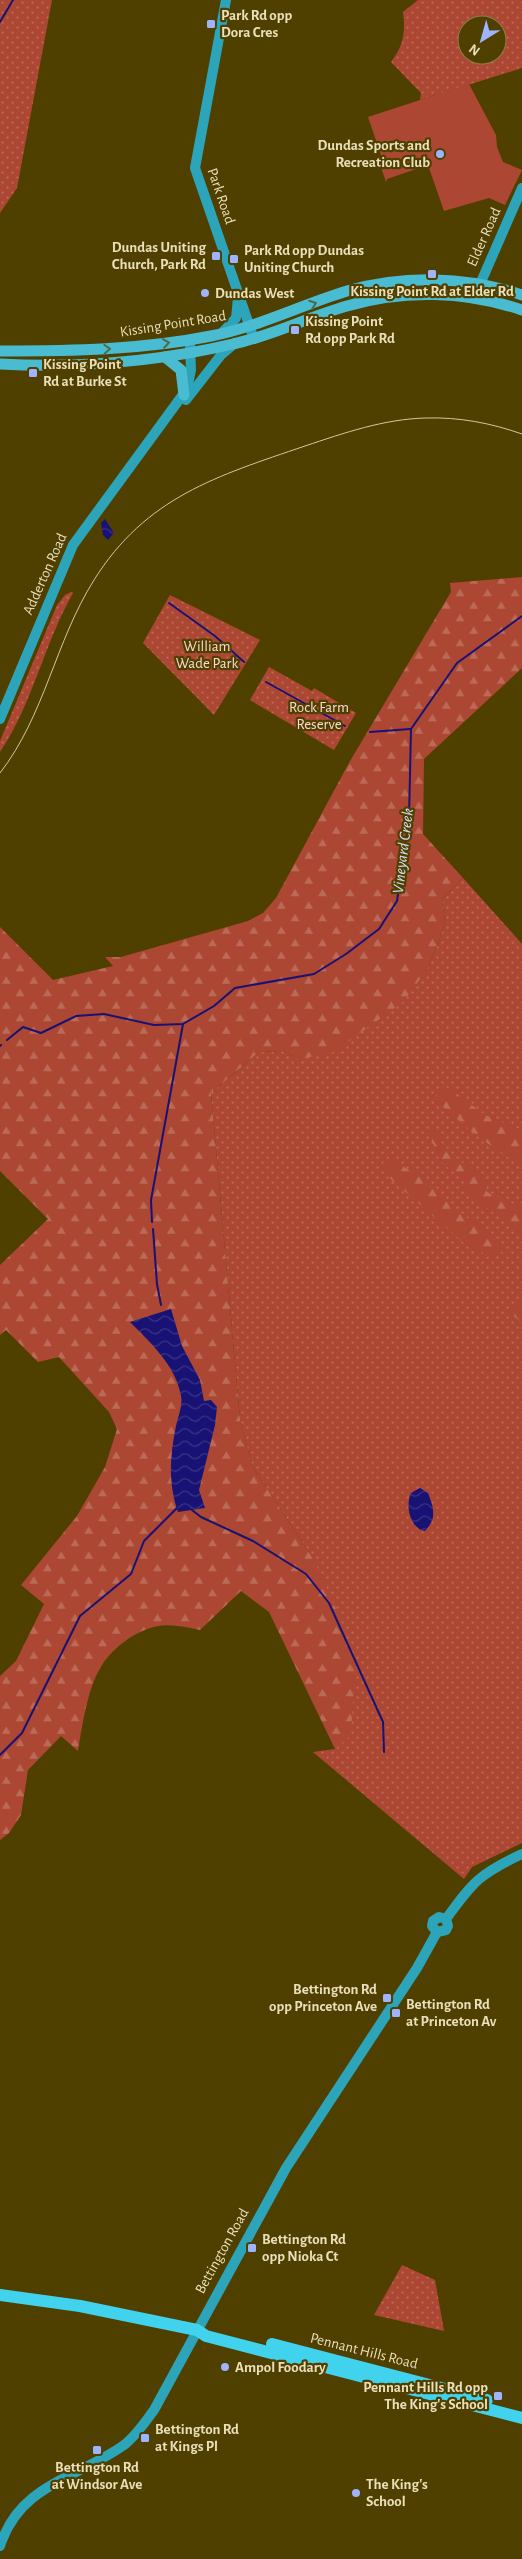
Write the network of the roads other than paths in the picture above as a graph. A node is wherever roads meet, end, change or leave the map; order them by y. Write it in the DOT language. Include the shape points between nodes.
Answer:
graph roads {
  1 [pos="226,0"];
  2 [pos="522,188"];
  3 [pos="480,284"];
  4 [pos="239,294"];
  5 [pos="522,295"];
  6 [pos="474,298"];
  7 [pos="522,310"];
  8 [pos="250,325"];
  9 [pos="221,334"];
  10 [pos="254,338"];
  11 [pos="190,340"];
  12 [pos="234,344"];
  13 [pos="0,352"];
  14 [pos="191,353"];
  15 [pos="165,357"];
  16 [pos="0,364"];
  17 [pos="184,395"];
  18 [pos="158,430"];
  19 [pos="0,719"];
  20 [pos="522,1854"];
  21 [pos="0,2295"];
  22 [pos="197,2330"];
  23 [pos="522,2410"];
  24 [pos="522,2418"];
  25 [pos="0,2546"];
  1 -- 4 [label="main road, Park Road" via="195,168"];
  2 -- 3 [label="main road, Elder Road"];
  3 -- 5 [label="main road, Kissing Point Road"];
  3 -- 6 [label="main road, Elder Road"];
  8 -- 3 [label="main road, Kissing Point Road, one-way" via="347,291 379,284 423,280"];
  4 -- 8 [label="main road, Park Road"];
  4 -- 9 [label="main road" via="236,318"];
  6 -- 7 [label="main road, Kissing Point Road"];
  6 -- 10 [label="main road, Kissing Point Road" via="425,294 375,299"];
  8 -- 9 [label="main road, Kissing Point Road"];
  8 -- 10 [label="main road, Park Road"];
  9 -- 11 [label="main road, Kissing Point Road"];
  10 -- 12 [label="main road, Kissing Point Road"];
  13 -- 11 [label="main road, Kissing Point Road, one-way" via="108,349"];
  11 -- 14 [label="main road, Adderton Road"];
  12 -- 14 [label="main road, Kissing Point Road"];
  12 -- 18 [label="main road, Adderton Road"];
  14 -- 15 [label="main road, Kissing Point Road"];
  14 -- 17 [label="main road, Adderton Road" via="191,376"];
  15 -- 16 [label="main road, Kissing Point Road" via="67,365"];
  15 -- 17 [label="main road" via="181,370"];
  17 -- 18 [label="main road, Adderton Road"];
  18 -- 19 [label="main road, Adderton Road" via="73,545"];
  20 -- 22 [label="main road, Bettington Road" via="484,1873 446,1919 446,1930 437,1932 417,1968 286,2168"];
  21 -- 22 [label="highway, Pennant Hills Road" via="80,2306"];
  22 -- 23 [label="highway, Pennant Hills Road" via="218,2330"];
  22 -- 24 [label="highway, Pennant Hills Road" via="206,2336"];
  22 -- 25 [label="main road, Bettington Road" via="165,2391 134,2436 38,2493 22,2506 12,2517"];
}
